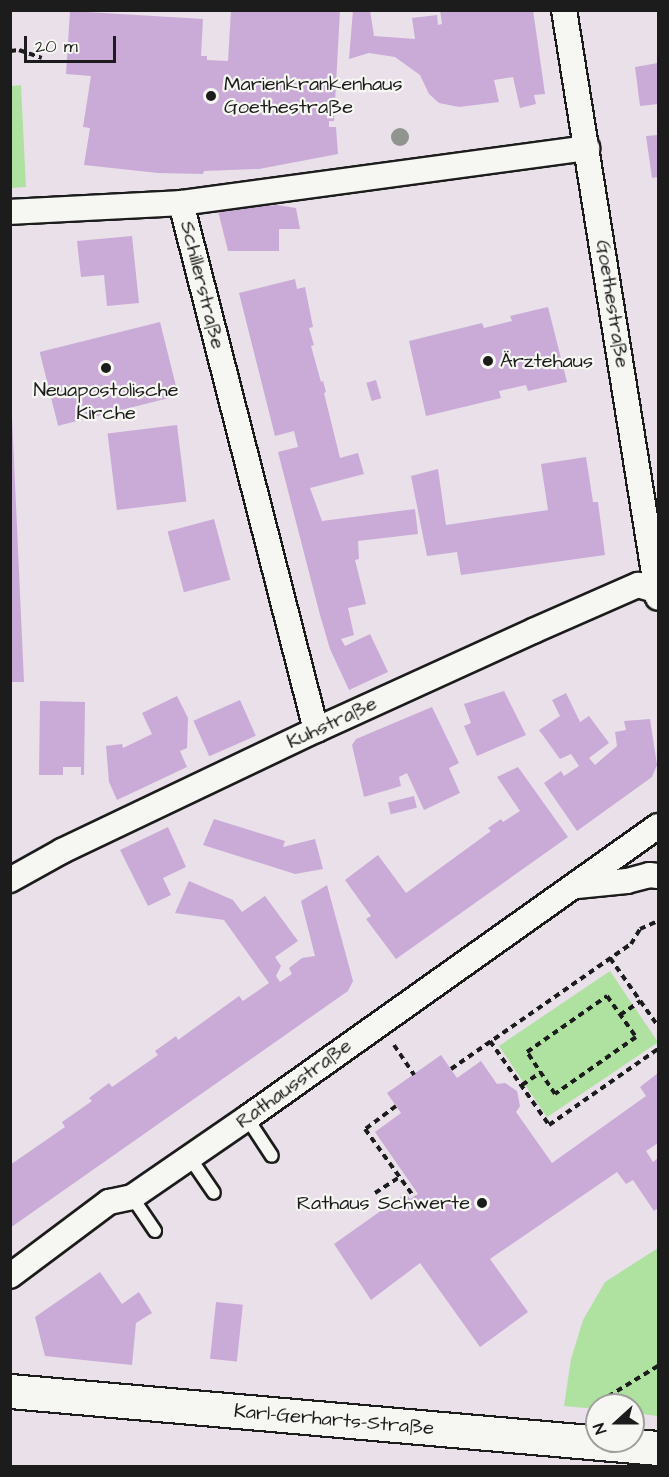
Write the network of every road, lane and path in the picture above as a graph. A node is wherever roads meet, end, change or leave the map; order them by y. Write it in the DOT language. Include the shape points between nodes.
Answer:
graph roads {
  1 [pos="564,10"];
  2 [pos="10,51"];
  3 [pos="42,58"];
  4 [pos="587,148"];
  5 [pos="181,203"];
  6 [pos="10,212"];
  7 [pos="658,593"];
  8 [pos="316,730"];
  9 [pos="658,826"];
  10 [pos="658,876"];
  11 [pos="10,880"];
  12 [pos="577,886"];
  13 [pos="658,921"];
  14 [pos="610,958"];
  15 [pos="641,1001"];
  16 [pos="620,1015"];
  17 [pos="658,1026"];
  18 [pos="490,1041"];
  19 [pos="658,1049"];
  20 [pos="405,1061"];
  21 [pos="451,1069"];
  22 [pos="541,1072"];
  23 [pos="414,1075"];
  24 [pos="522,1085"];
  25 [pos="396,1106"];
  26 [pos="247,1118"];
  27 [pos="272,1156"];
  28 [pos="190,1158"];
  29 [pos="400,1177"];
  30 [pos="214,1193"];
  31 [pos="375,1193"];
  32 [pos="132,1197"];
  33 [pos="414,1197"];
  34 [pos="155,1231"];
  35 [pos="10,1276"];
  36 [pos="658,1366"];
  37 [pos="10,1391"];
  38 [pos="614,1393"];
  39 [pos="658,1448"];
  1 -- 4 [label="street, Goethestraße"];
  2 -- 3 [label="path"];
  4 -- 5 [label="street, Schillerstraße"];
  4 -- 7 [label="street, Goethestraße"];
  5 -- 6 [label="street"];
  5 -- 8 [label="street, Schillerstraße"];
  7 -- 8 [label="street, Kuhstraße" via="638,585"];
  8 -- 11 [label="street, Kuhstraße" via="62,851"];
  9 -- 12 [label="street, Rathausstraße"];
  10 -- 12 [label="street, Rathausstraße"];
  12 -- 26 [label="street, Rathausstraße"];
  13 -- 14 [label="path" via="640,929 631,944"];
  14 -- 15 [label="path"];
  14 -- 18 [label="path"];
  15 -- 16 [label="path"];
  15 -- 17 [label="path"];
  16 -- 22 [label="path" via="607,996 527,1052"];
  16 -- 22 [label="path" via="636,1037 555,1094"];
  18 -- 21 [label="path"];
  18 -- 24 [label="path"];
  19 -- 24 [label="path" via="549,1125"];
  20 -- 23 [label="path"];
  22 -- 24 [label="path"];
  25 -- 29 [label="path" via="365,1129"];
  26 -- 27 [label="lane"];
  26 -- 28 [label="street, Rathausstraße"];
  28 -- 30 [label="lane"];
  28 -- 32 [label="street, Rathausstraße"];
  29 -- 31 [label="path"];
  29 -- 33 [label="path"];
  32 -- 34 [label="lane"];
  32 -- 35 [label="street, Rathausstraße" via="110,1202"];
  36 -- 38 [label="path"];
  37 -- 39 [label="main road, Karl-Gerharts-Straße"];
}
